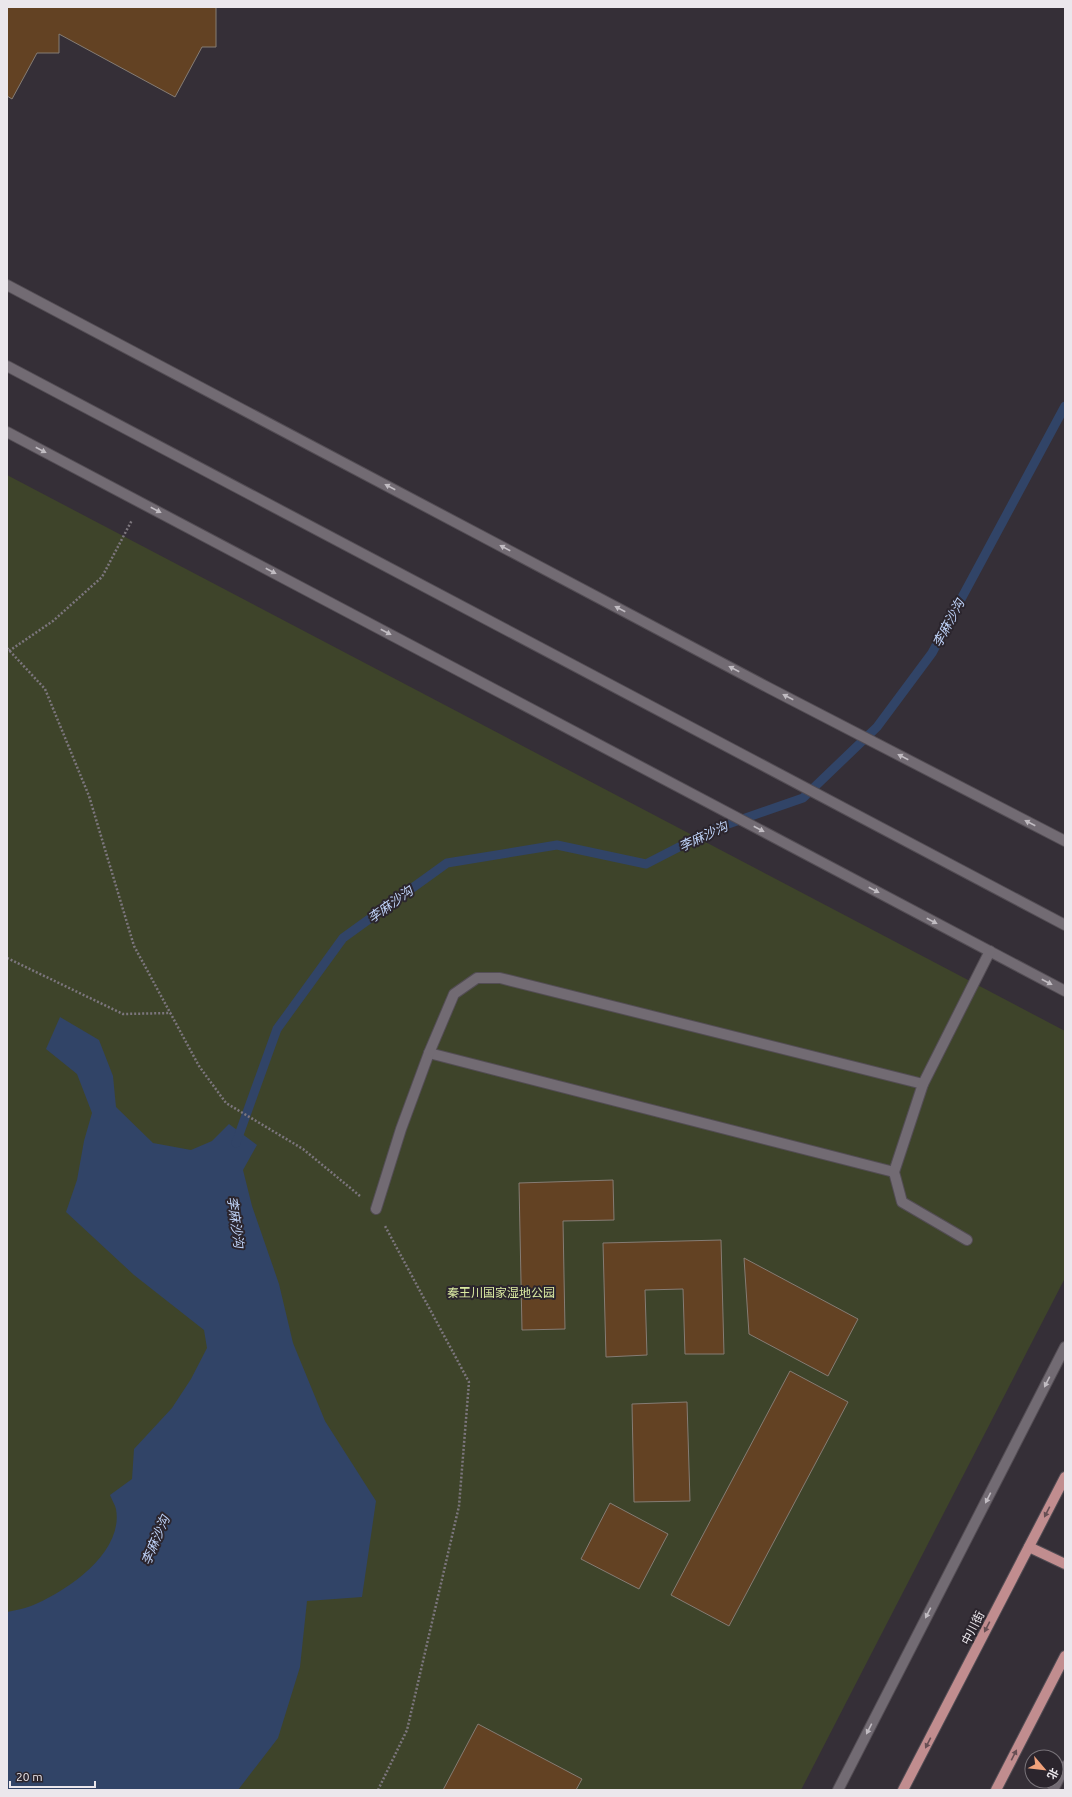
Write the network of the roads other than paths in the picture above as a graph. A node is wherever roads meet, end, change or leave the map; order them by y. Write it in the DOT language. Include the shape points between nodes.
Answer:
graph roads {
  1 [pos="7,285"];
  2 [pos="7,366"];
  3 [pos="7,432"];
  4 [pos="1065,841"];
  5 [pos="1065,925"];
  6 [pos="990,951"];
  7 [pos="1065,991"];
  8 [pos="429,1053"];
  9 [pos="923,1084"];
  10 [pos="894,1172"];
  11 [pos="376,1209"];
  12 [pos="967,1240"];
  13 [pos="1065,1347"];
  14 [pos="1065,1477"];
  15 [pos="1029,1547"];
  16 [pos="1065,1564"];
  17 [pos="1065,1656"];
  18 [pos="1065,1766"];
  19 [pos="838,1790"];
  20 [pos="903,1790"];
  21 [pos="996,1790"];
  22 [pos="1053,1790"];
  4 -- 1 [label="street, one-way" via="769,688"];
  2 -- 5 [label="street"];
  3 -- 6 [label="street, one-way"];
  6 -- 7 [label="street, one-way"];
  6 -- 9 [label="street"];
  8 -- 9 [label="street" via="454,994 477,978 500,978"];
  8 -- 10 [label="street"];
  8 -- 11 [label="street" via="401,1129"];
  9 -- 10 [label="street"];
  10 -- 12 [label="street" via="902,1202"];
  13 -- 19 [label="street, one-way"];
  14 -- 15 [label="main road, 中川街, one-way"];
  15 -- 16 [label="main road"];
  15 -- 20 [label="main road, 中川街, one-way"];
  21 -- 17 [label="main road, one-way"];
  18 -- 22 [label="street"];
}
